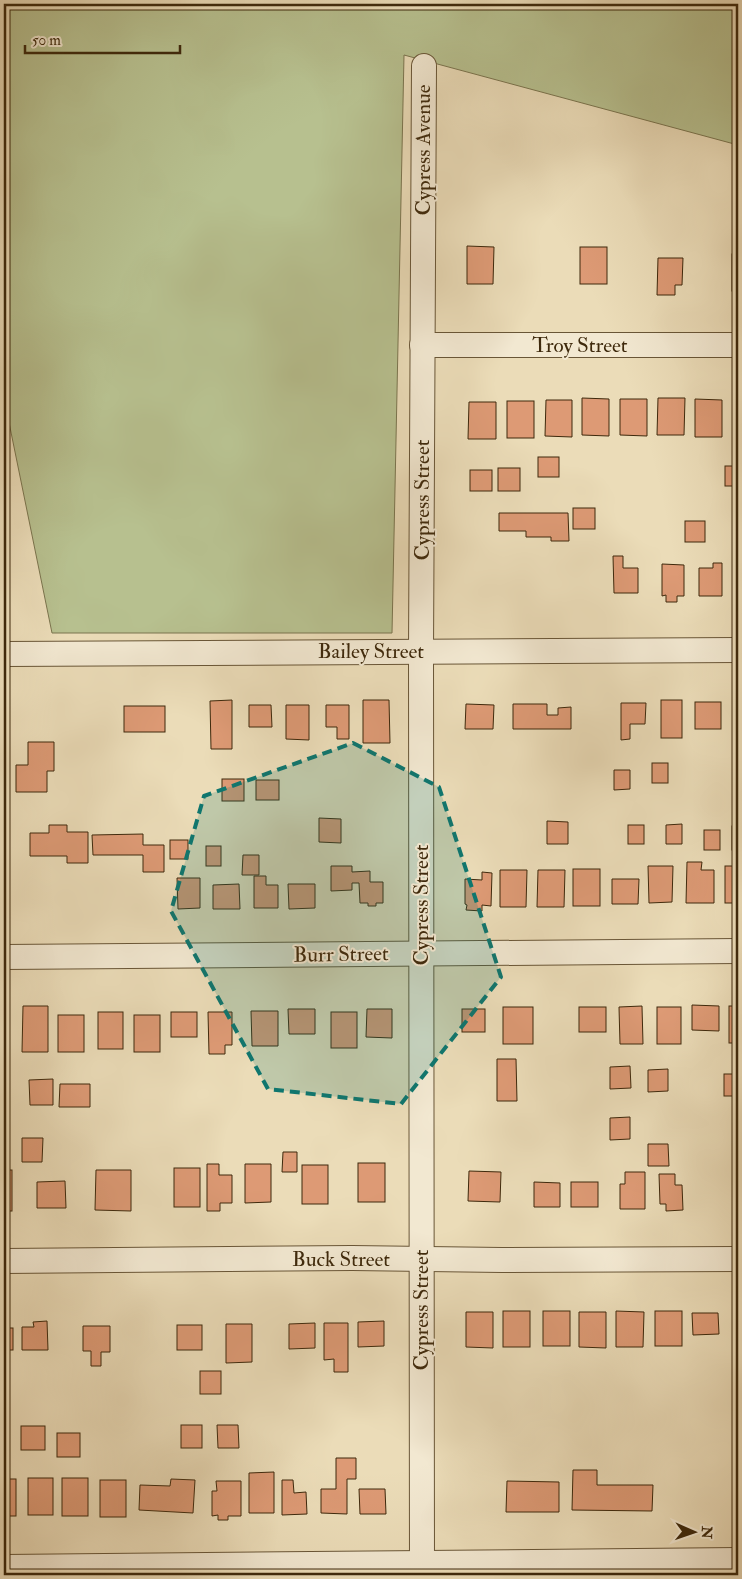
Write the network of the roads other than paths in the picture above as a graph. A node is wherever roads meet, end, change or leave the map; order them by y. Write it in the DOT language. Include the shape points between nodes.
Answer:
graph roads {
  1 [pos="424,66"];
  2 [pos="423,234"];
  3 [pos="422,345"];
  4 [pos="738,345"];
  5 [pos="738,650"];
  6 [pos="422,651"];
  7 [pos="4,654"];
  8 [pos="738,951"];
  9 [pos="421,953"];
  10 [pos="4,957"];
  11 [pos="421,1259"];
  12 [pos="738,1259"];
  13 [pos="4,1261"];
  14 [pos="738,1560"];
  15 [pos="4,1567"];
  16 [pos="422,1569"];
  1 -- 2 [label="street, Cypress Avenue"];
  2 -- 3 [label="street, Cypress Street"];
  3 -- 4 [label="street, Troy Street"];
  3 -- 6 [label="street, Cypress Street"];
  5 -- 6 [label="street, Bailey Street"];
  6 -- 7 [label="street, Bailey Street"];
  6 -- 9 [label="street, Cypress Street"];
  8 -- 9 [label="street, Burr Street"];
  9 -- 10 [label="street, Burr Street"];
  9 -- 11 [label="street, Cypress Street"];
  11 -- 12 [label="street, Buck Street"];
  11 -- 13 [label="street, Buck Street"];
  11 -- 16 [label="street, Cypress Street"];
  14 -- 16 [label="street"];
  15 -- 16 [label="street"];
}
